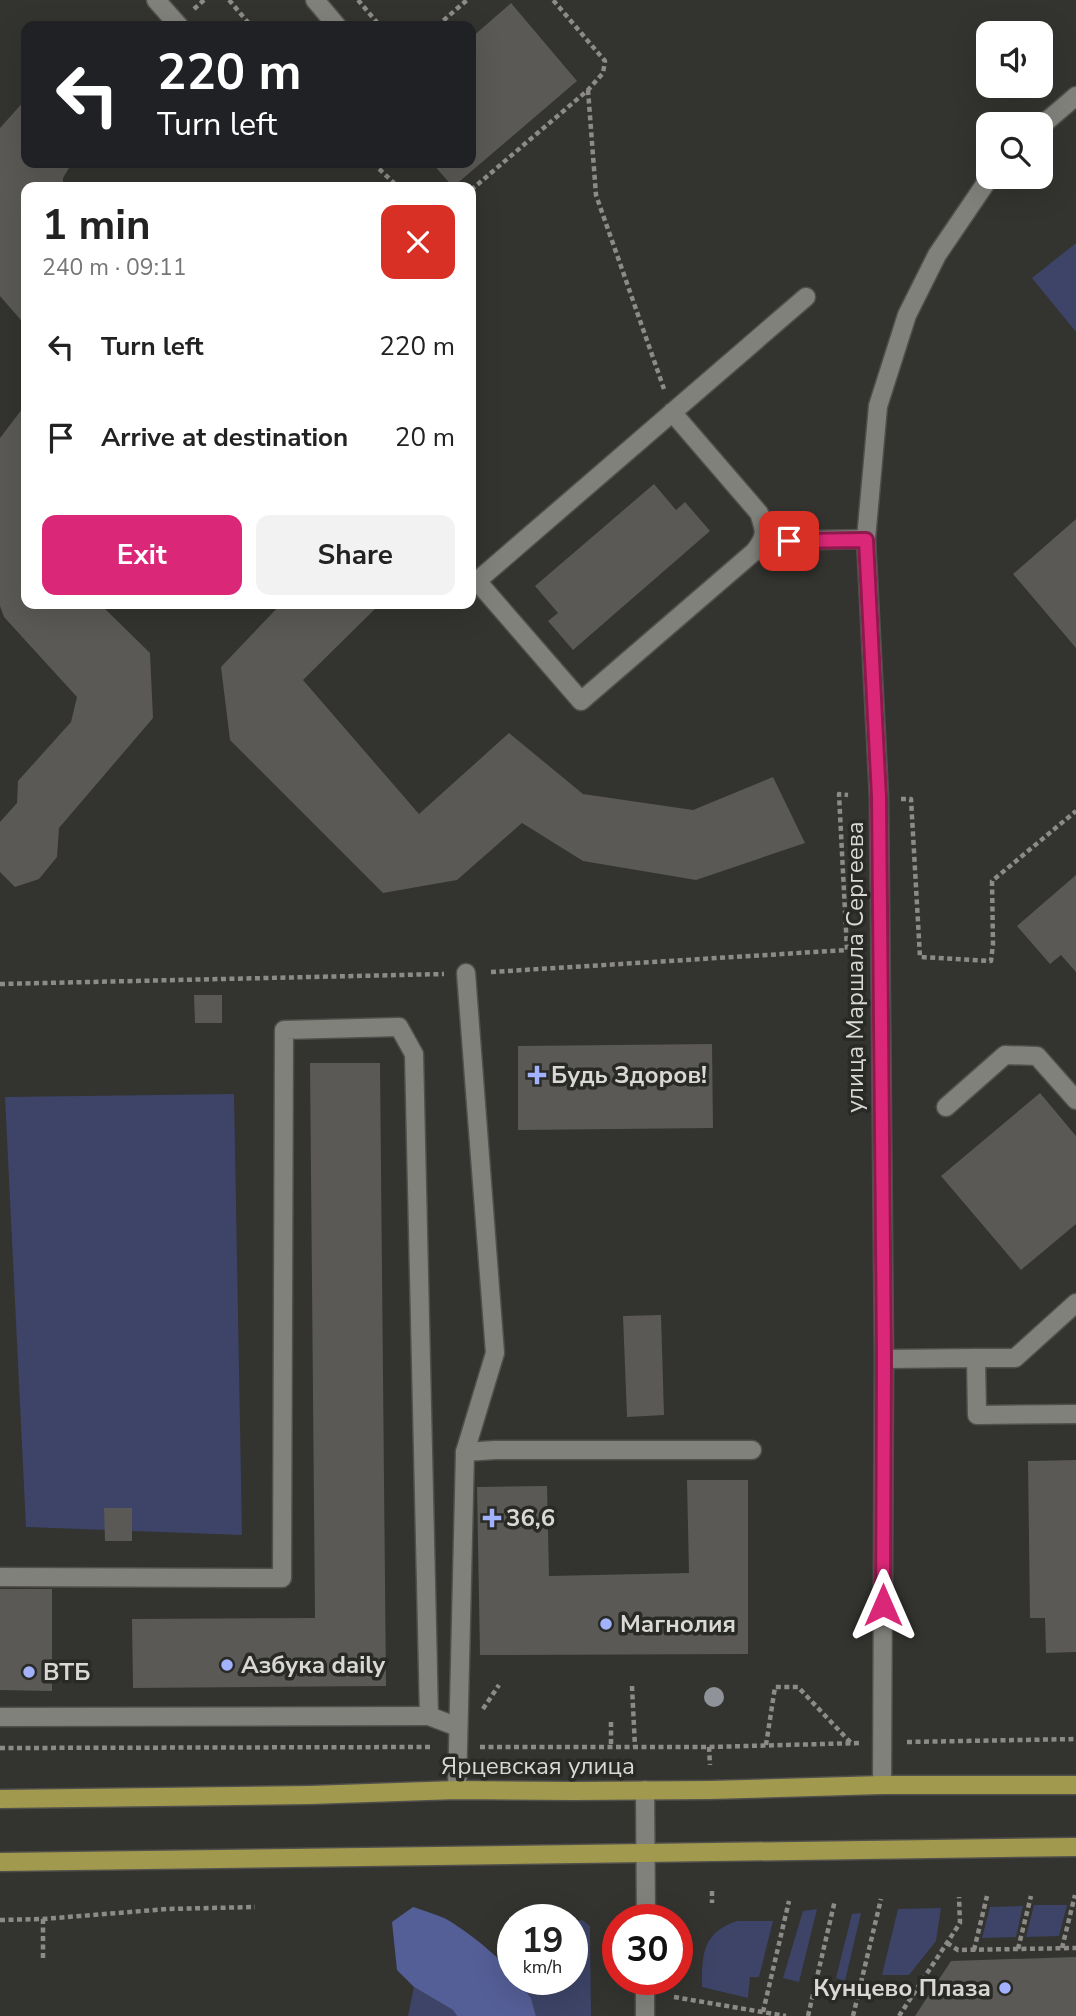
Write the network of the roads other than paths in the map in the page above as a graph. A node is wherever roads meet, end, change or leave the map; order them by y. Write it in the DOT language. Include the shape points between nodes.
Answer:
graph roads {
  1 [pos="156,0"];
  2 [pos="315,0"];
  3 [pos="175,21"];
  4 [pos="333,21"];
  5 [pos="1076,96"];
  6 [pos="1053,116"];
  7 [pos="982,189"];
  8 [pos="806,297"];
  9 [pos="672,412"];
  10 [pos="866,540"];
  11 [pos="763,541"];
  12 [pos="466,973"];
  13 [pos="1076,1100"];
  14 [pos="946,1107"];
  15 [pos="1076,1303"];
  16 [pos="976,1358"];
  17 [pos="884,1359"];
  18 [pos="1076,1414"];
  19 [pos="752,1450"];
  20 [pos="465,1452"];
  21 [pos="0,1577"];
  22 [pos="429,1716"];
  23 [pos="0,1717"];
  24 [pos="458,1727"];
  25 [pos="882,1785"];
  26 [pos="1076,1785"];
  27 [pos="457,1790"];
  28 [pos="645,1790"];
  29 [pos="0,1799"];
  30 [pos="1076,1847"];
  31 [pos="646,1853"];
  32 [pos="0,1862"];
  33 [pos="646,1904"];
  34 [pos="645,1995"];
  35 [pos="645,2016"];
  1 -- 3 [label="street"];
  2 -- 4 [label="street"];
  5 -- 6 [label="street"];
  7 -- 10 [label="street, улица Маршала Сергеева" via="937,255 906,315 878,406"];
  8 -- 9 [label="street"];
  9 -- 11 [label="street" via="759,513 765,530"];
  9 -- 11 [label="street" via="477,581 581,701"];
  10 -- 11 [label="street"];
  10 -- 17 [label="street, улица Маршала Сергеева" via="879,797"];
  12 -- 20 [label="street" via="495,1353"];
  13 -- 14 [label="street" via="1037,1056 1005,1055"];
  15 -- 16 [label="street" via="1015,1358"];
  16 -- 17 [label="street"];
  16 -- 18 [label="street" via="977,1415"];
  17 -- 25 [label="street, улица Маршала Сергеева"];
  19 -- 20 [label="street"];
  20 -- 24 [label="street"];
  21 -- 22 [label="street" via="282,1578 284,1030 399,1027 414,1054"];
  22 -- 23 [label="street"];
  22 -- 24 [label="street"];
  24 -- 27 [label="street"];
  25 -- 26 [label="main road, Ярцевская улица"];
  25 -- 28 [label="main road, Ярцевская улица"];
  27 -- 28 [label="main road, Ярцевская улица"];
  27 -- 29 [label="main road, Ярцевская улица"];
  28 -- 31 [label="street"];
  30 -- 31 [label="main road"];
  31 -- 32 [label="main road"];
  31 -- 33 [label="street"];
  34 -- 35 [label="street"];
}
